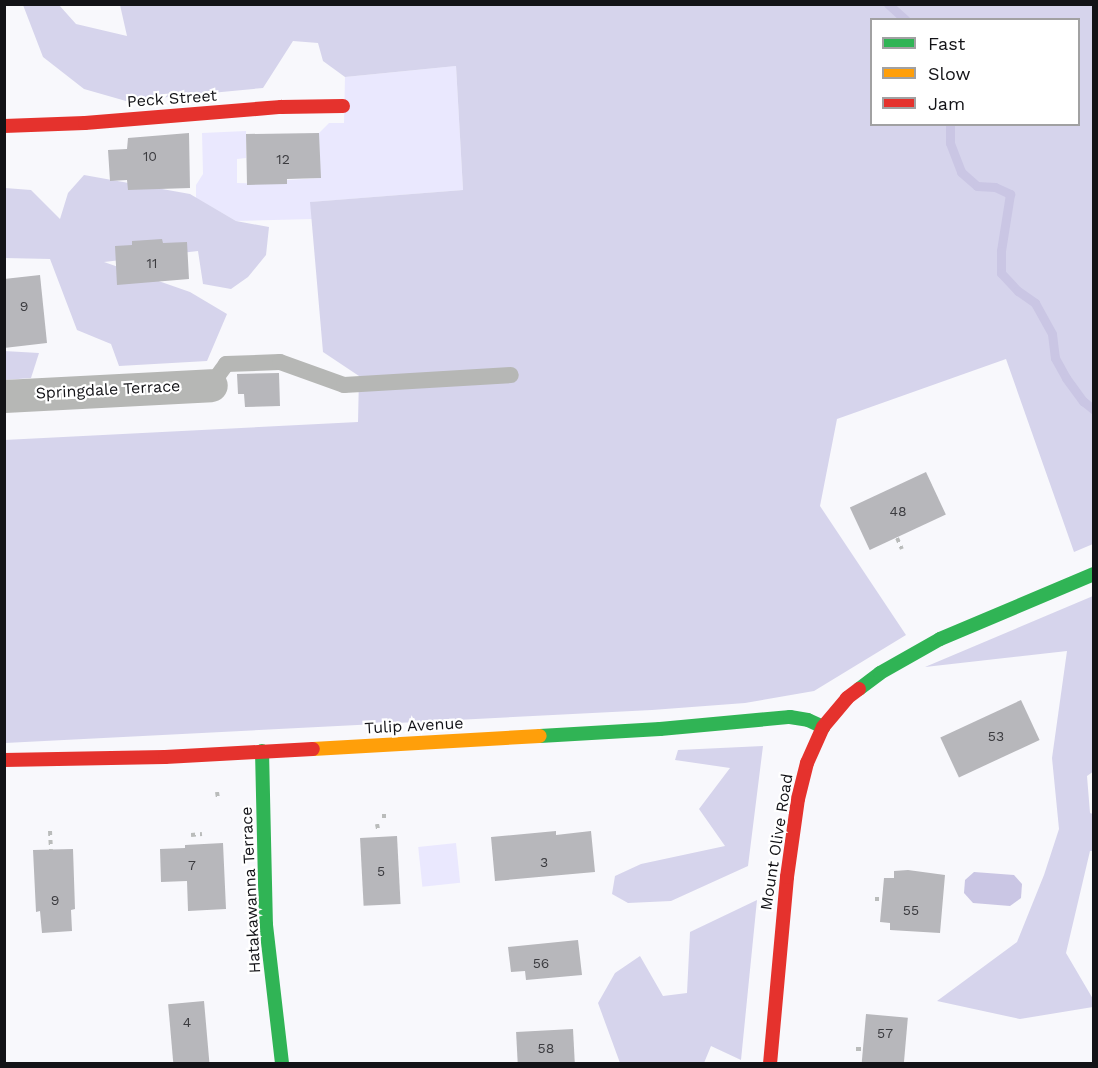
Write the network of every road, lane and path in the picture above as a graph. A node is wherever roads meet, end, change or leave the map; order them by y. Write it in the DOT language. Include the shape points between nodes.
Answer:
graph roads {
  1 [pos="343,106"];
  2 [pos="4,126"];
  3 [pos="511,375"];
  4 [pos="211,385"];
  5 [pos="4,396"];
  6 [pos="897,538"];
  7 [pos="902,549"];
  8 [pos="1094,574"];
  9 [pos="823,727"];
  10 [pos="261,751"];
  11 [pos="4,760"];
  12 [pos="382,816"];
  13 [pos="388,816"];
  14 [pos="50,831"];
  15 [pos="201,834"];
  16 [pos="191,835"];
  17 [pos="51,850"];
  18 [pos="875,898"];
  19 [pos="882,899"];
  20 [pos="856,1049"];
  21 [pos="862,1049"];
  22 [pos="282,1064"];
  23 [pos="770,1064"];
  1 -- 2 [label="street, Peck Street"];
  3 -- 4 [label="lane" via="345,385 280,362 226,364"];
  4 -- 5 [label="street, Springdale Terrace"];
  6 -- 7 [label="path"];
  8 -- 9 [label="street, Mount Olive Road" via="940,639 880,673 847,698"];
  9 -- 10 [label="street, Tulip Avenue" via="790,717 660,729"];
  9 -- 23 [label="street, Mount Olive Road" via="807,763 798,799"];
  10 -- 11 [label="street, Tulip Avenue"];
  10 -- 22 [label="street, Hatakawanna Terrace" via="266,924"];
  12 -- 13 [label="path"];
  14 -- 17 [label="path"];
  15 -- 16 [label="path"];
  18 -- 19 [label="path"];
  20 -- 21 [label="path"];
}
